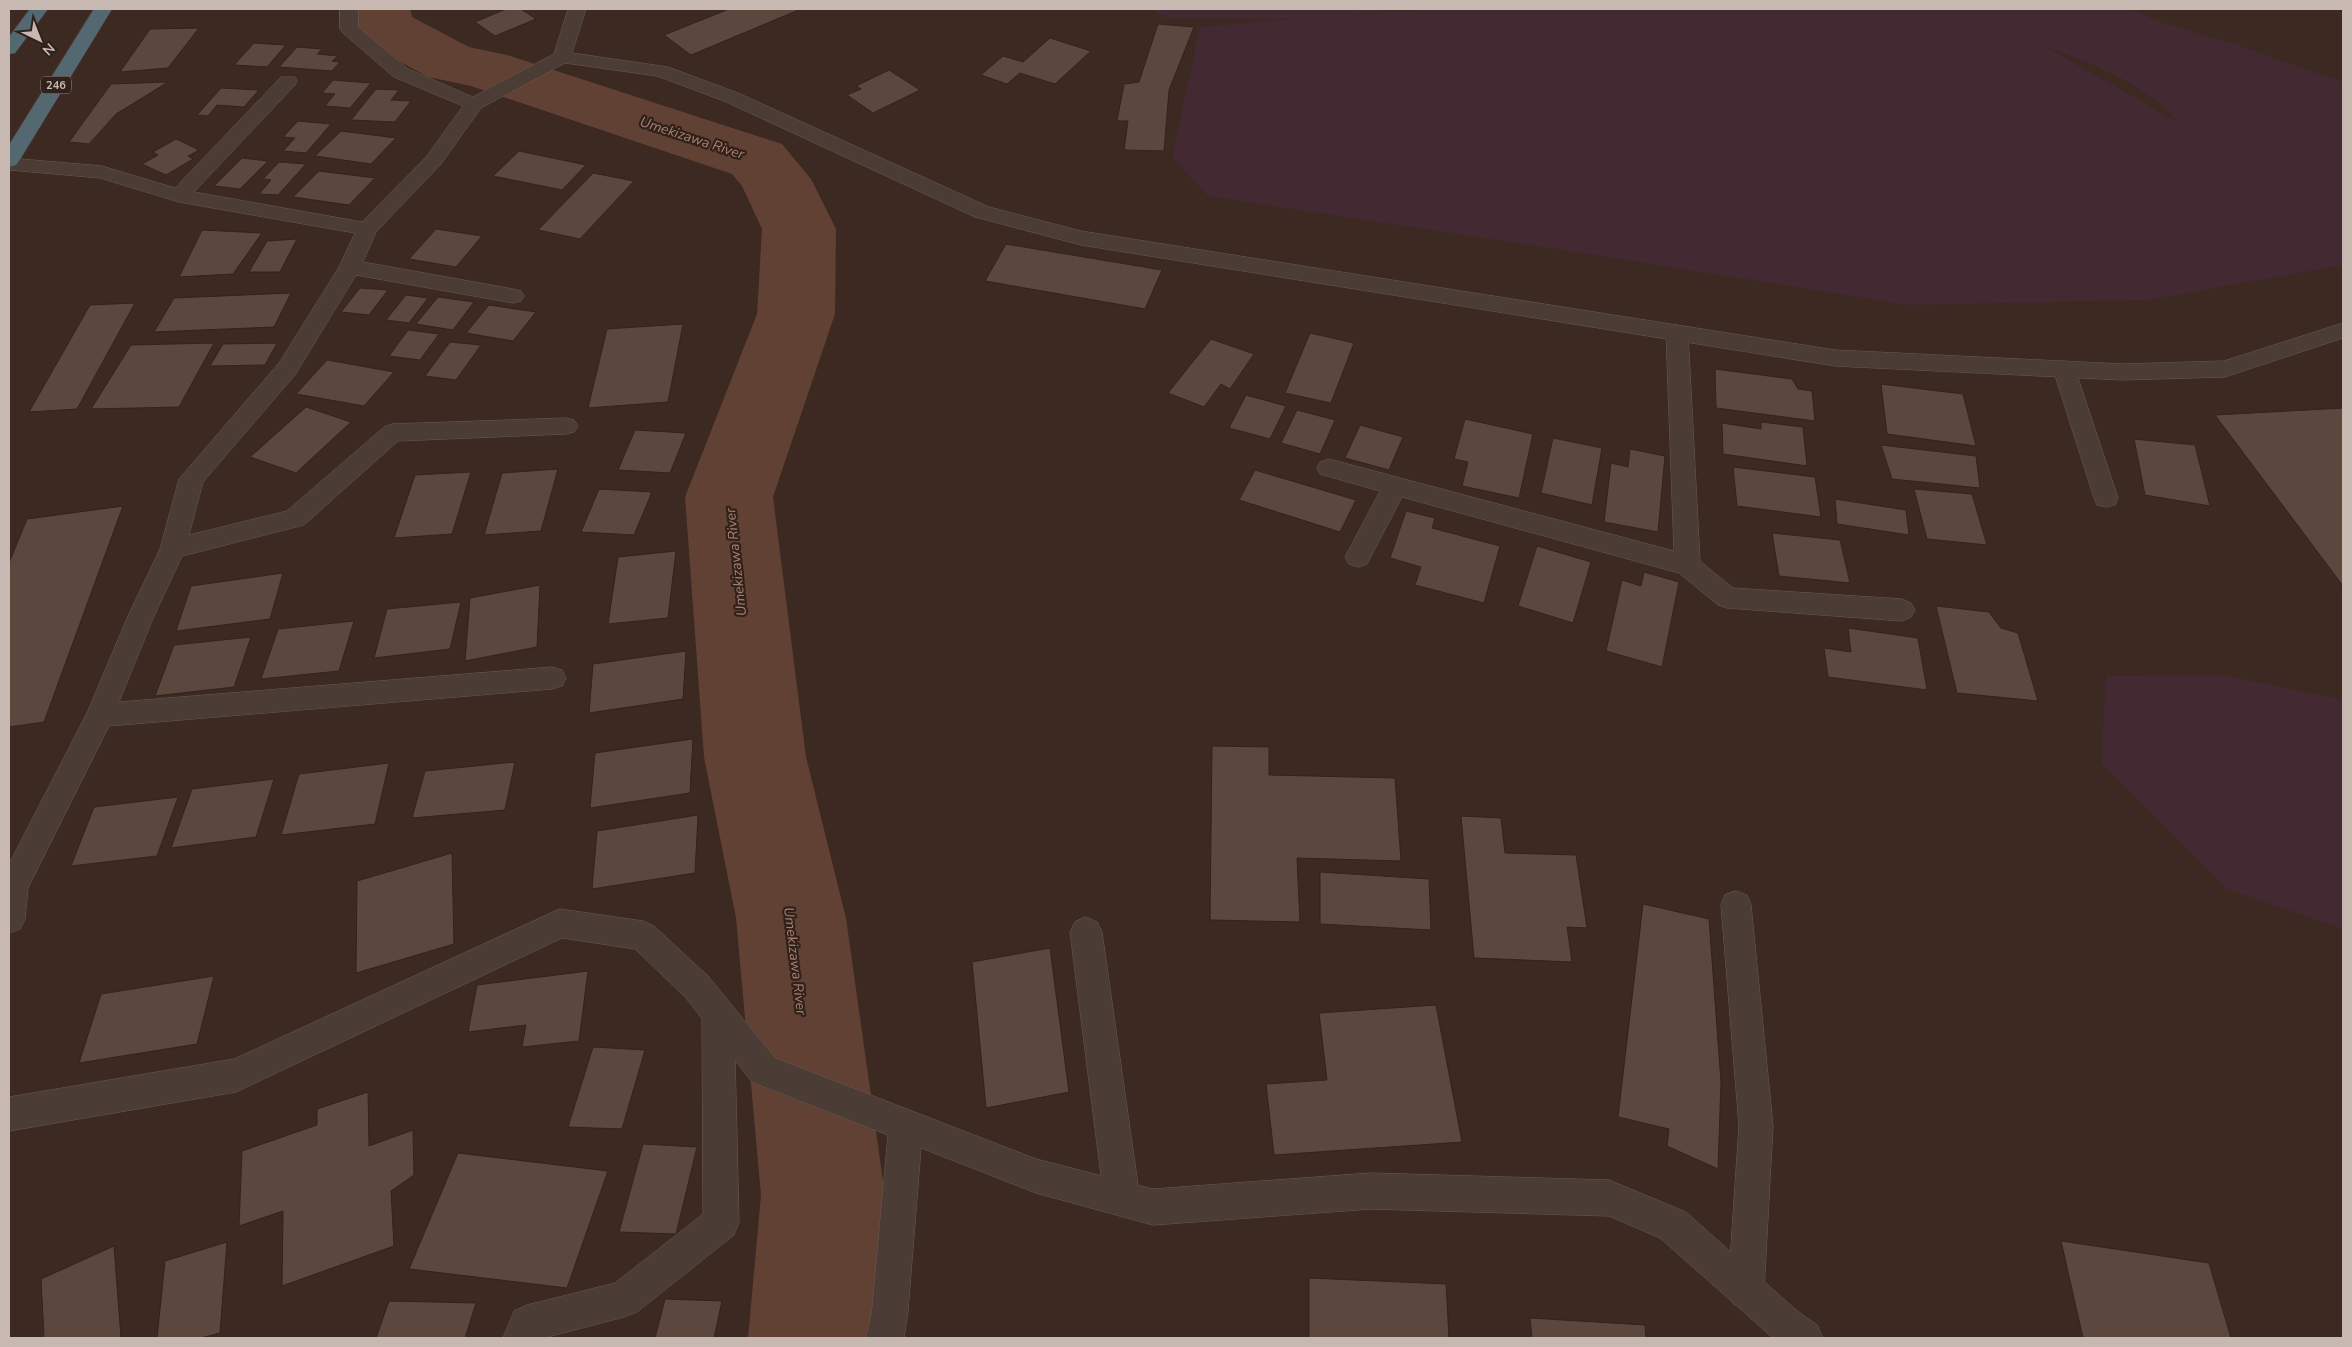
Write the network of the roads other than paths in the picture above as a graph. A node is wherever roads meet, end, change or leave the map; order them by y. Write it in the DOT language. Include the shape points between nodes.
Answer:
graph roads {
  1 [pos="39,9"];
  2 [pos="103,9"];
  3 [pos="349,9"];
  4 [pos="577,9"];
  5 [pos="9,50"];
  6 [pos="556,60"];
  7 [pos="288,81"];
  8 [pos="480,100"];
  9 [pos="9,163"];
  10 [pos="179,196"];
  11 [pos="367,229"];
  12 [pos="350,267"];
  13 [pos="512,296"];
  14 [pos="2343,330"];
  15 [pos="1677,333"];
  16 [pos="2064,369"];
  17 [pos="566,426"];
  18 [pos="1329,468"];
  19 [pos="1395,486"];
  20 [pos="2106,498"];
  21 [pos="172,549"];
  22 [pos="1358,557"];
  23 [pos="1687,565"];
  24 [pos="1902,610"];
  25 [pos="552,678"];
  26 [pos="100,715"];
  27 [pos="11,887"];
  28 [pos="1736,905"];
  29 [pos="9,919"];
  30 [pos="1086,932"];
  31 [pos="718,1015"];
  32 [pos="9,1114"];
  33 [pos="892,1120"];
  34 [pos="1122,1199"];
  35 [pos="1746,1291"];
  36 [pos="522,1338"];
  37 [pos="885,1338"];
  38 [pos="1804,1338"];
  1 -- 5 [label="highway"];
  2 -- 9 [label="highway, 246"];
  3 -- 8 [label="street" via="349,30 400,73"];
  4 -- 6 [label="street"];
  6 -- 8 [label="street"];
  6 -- 15 [label="street" via="661,71 731,97 982,212 1081,238"];
  7 -- 10 [label="street"];
  8 -- 11 [label="street" via="434,160"];
  9 -- 10 [label="street" via="102,172"];
  10 -- 11 [label="street"];
  11 -- 12 [label="street"];
  12 -- 13 [label="street"];
  12 -- 21 [label="street" via="287,368 191,479"];
  14 -- 16 [label="street" via="2225,369 2122,372"];
  15 -- 16 [label="street" via="1835,358"];
  15 -- 23 [label="street"];
  16 -- 20 [label="street"];
  17 -- 21 [label="street" via="392,433 295,518"];
  18 -- 19 [label="street"];
  19 -- 22 [label="street"];
  19 -- 23 [label="street"];
  21 -- 26 [label="street"];
  23 -- 24 [label="street" via="1727,598"];
  25 -- 26 [label="street"];
  26 -- 27 [label="street"];
  27 -- 29 [label="street"];
  28 -- 35 [label="street" via="1756,1126"];
  30 -- 34 [label="street"];
  31 -- 32 [label="street" via="697,987 643,936 560,923 236,1075"];
  31 -- 33 [label="street" via="764,1070"];
  31 -- 36 [label="street" via="721,1222 624,1298 527,1324"];
  33 -- 34 [label="street" via="1036,1176"];
  33 -- 37 [label="street" via="890,1311"];
  34 -- 35 [label="street" via="1153,1207 1371,1191 1609,1198 1673,1226"];
  35 -- 38 [label="street"];
}
